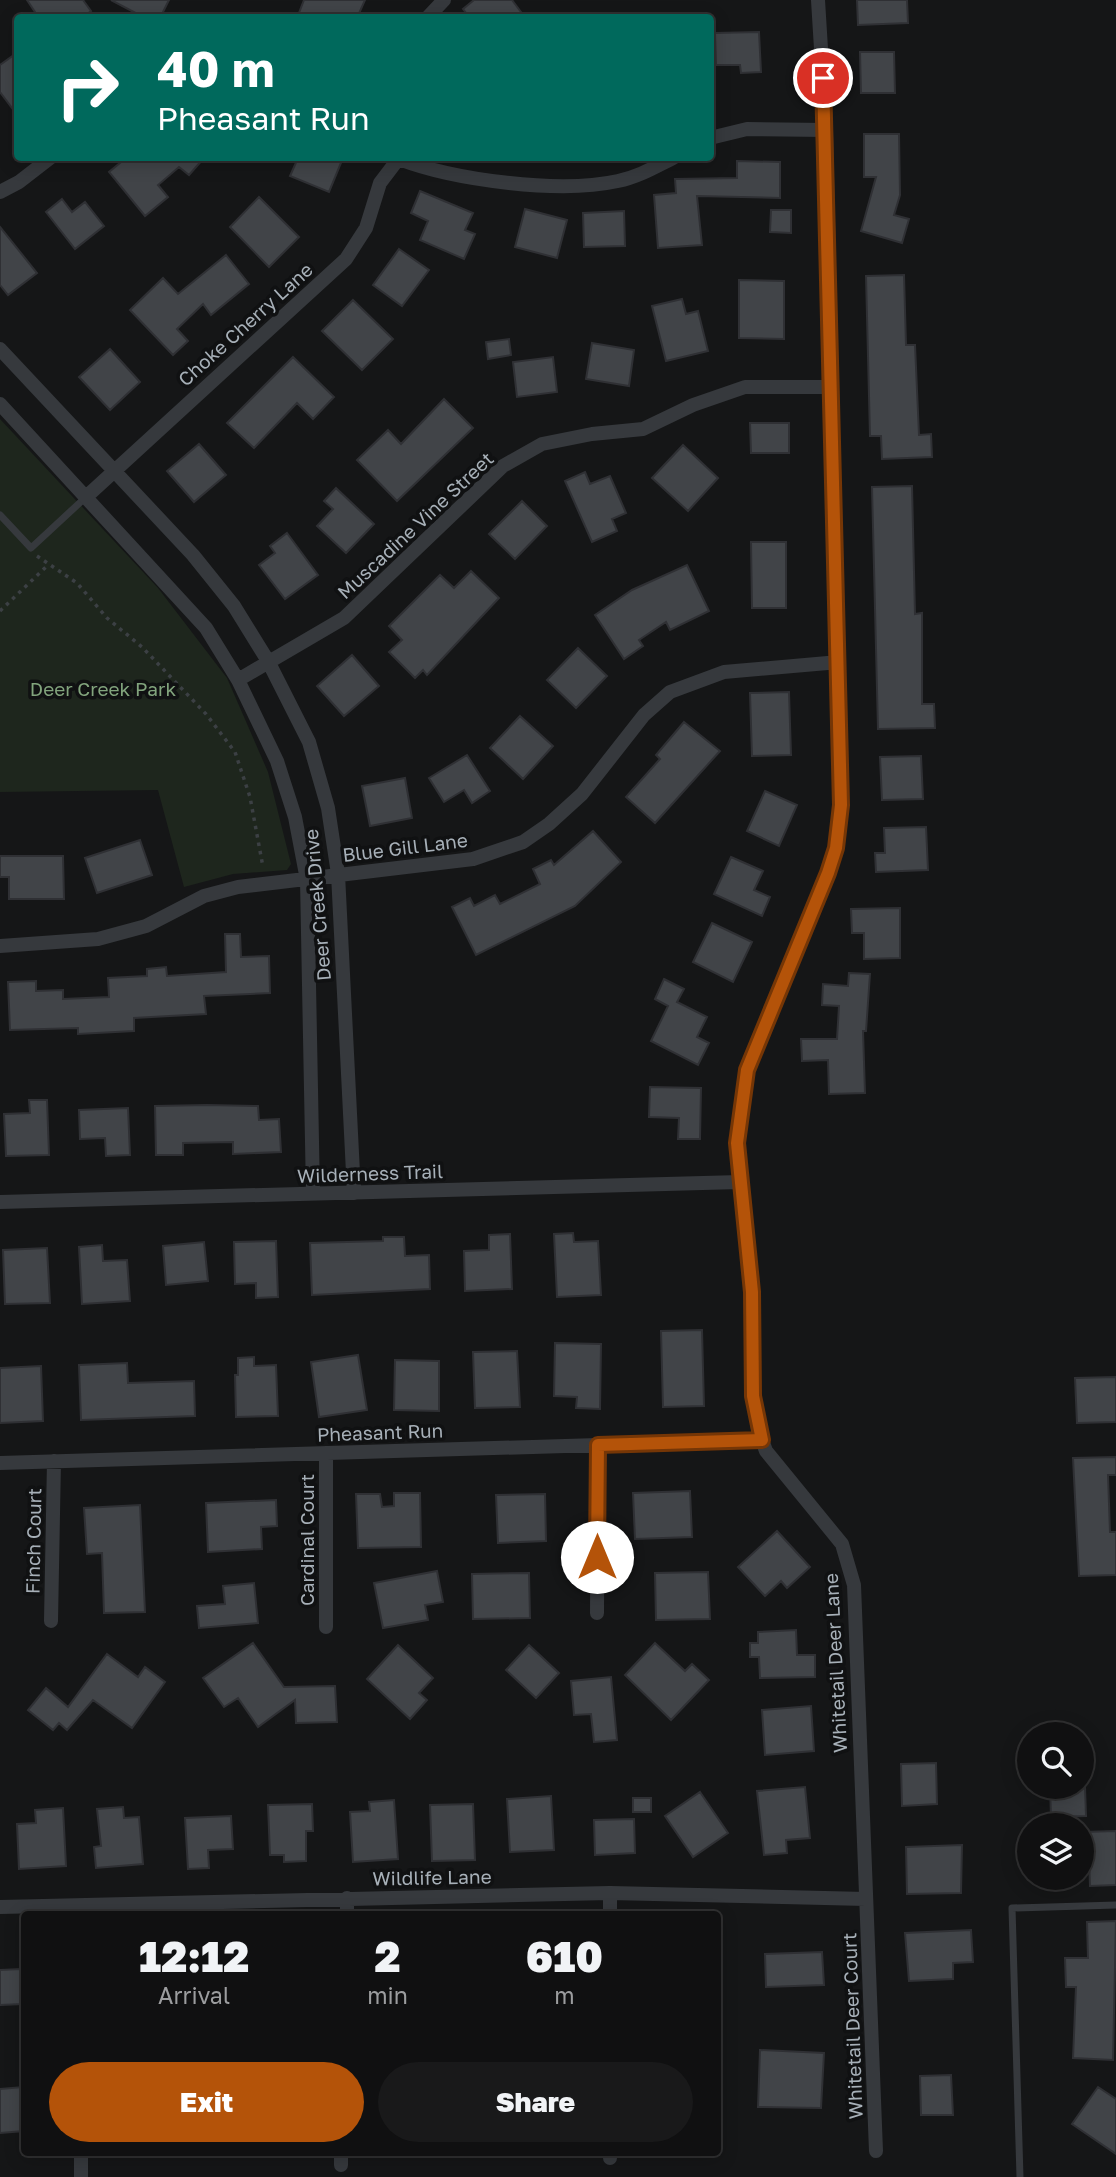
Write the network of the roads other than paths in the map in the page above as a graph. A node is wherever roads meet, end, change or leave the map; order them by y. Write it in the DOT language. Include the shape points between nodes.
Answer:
graph roads {
  1 [pos="444,0"];
  2 [pos="818,0"];
  3 [pos="431,14"];
  4 [pos="826,130"];
  5 [pos="714,137"];
  6 [pos="46,161"];
  7 [pos="397,161"];
  8 [pos="406,161"];
  9 [pos="667,161"];
  10 [pos="0,192"];
  11 [pos="0,349"];
  12 [pos="832,387"];
  13 [pos="2,409"];
  14 [pos="112,471"];
  15 [pos="86,496"];
  16 [pos="0,515"];
  17 [pos="268,661"];
  18 [pos="839,662"];
  19 [pos="238,680"];
  20 [pos="338,874"];
  21 [pos="307,880"];
  22 [pos="0,946"];
  23 [pos="740,1182"];
  24 [pos="354,1193"];
  25 [pos="313,1194"];
  26 [pos="0,1202"];
  27 [pos="762,1440"];
  28 [pos="598,1445"];
  29 [pos="326,1453"];
  30 [pos="54,1461"];
  31 [pos="0,1463"];
  32 [pos="597,1613"];
  33 [pos="51,1620"];
  34 [pos="326,1627"];
  35 [pos="610,1893"];
  36 [pos="347,1898"];
  37 [pos="866,1899"];
  38 [pos="1116,1905"];
  39 [pos="0,1907"];
  40 [pos="81,1910"];
  41 [pos="347,1911"];
  42 [pos="610,1911"];
  43 [pos="876,2151"];
  44 [pos="81,2156"];
  45 [pos="81,2177"];
  46 [pos="1020,2177"];
  1 -- 3 [label="street"];
  2 -- 4 [label="street"];
  4 -- 5 [label="street" via="747,130"];
  4 -- 12 [label="street, Whitetail Deer Lane"];
  6 -- 10 [label="street"];
  7 -- 14 [label="street, Choke Cherry Lane" via="380,183 366,228 346,259"];
  8 -- 9 [label="street" via="429,171 558,186 616,182"];
  11 -- 14 [label="street, Deer Creek Drive"];
  12 -- 17 [label="street, Muscadine Vine Street" via="745,387 643,429 542,444 503,466 344,618"];
  12 -- 18 [label="street, Whitetail Deer Lane"];
  13 -- 15 [label="street, Deer Creek Drive"];
  14 -- 15 [label="street, Choke Cherry Lane"];
  14 -- 17 [label="street, Deer Creek Drive" via="193,555 234,606"];
  15 -- 16 [label="lane" via="31,548"];
  15 -- 19 [label="street, Deer Creek Drive" via="206,628"];
  17 -- 19 [label="street, Muscadine Vine Street"];
  17 -- 20 [label="street, Deer Creek Drive" via="309,742 328,808"];
  18 -- 20 [label="street, Blue Gill Lane" via="724,672 670,692 644,715 582,794 523,842 473,859"];
  18 -- 23 [label="street, Whitetail Deer Lane" via="841,805 836,848 747,1070 737,1143"];
  19 -- 21 [label="street, Deer Creek Drive" via="277,761 295,817"];
  20 -- 21 [label="street, Blue Gill Lane"];
  20 -- 24 [label="street, Deer Creek Drive"];
  21 -- 22 [label="street, Blue Gill Lane" via="238,887 204,896 146,926 98,939"];
  21 -- 25 [label="street, Deer Creek Drive"];
  23 -- 24 [label="street, Wilderness Trail"];
  23 -- 27 [label="street, Whitetail Deer Lane" via="752,1292 753,1396"];
  24 -- 25 [label="street, Wilderness Trail"];
  25 -- 26 [label="street, Wilderness Trail"];
  27 -- 28 [label="street, Pheasant Run"];
  27 -- 37 [label="street, Whitetail Deer Lane" via="766,1451 842,1544 851,1567"];
  28 -- 29 [label="street, Pheasant Run"];
  28 -- 32 [label="street"];
  29 -- 30 [label="street, Pheasant Run"];
  29 -- 34 [label="street, Cardinal Court"];
  30 -- 31 [label="street, Pheasant Run"];
  30 -- 33 [label="street, Finch Court"];
  35 -- 36 [label="street, Wildlife Lane"];
  35 -- 37 [label="street, Wildlife Lane"];
  35 -- 42 [label="street"];
  36 -- 40 [label="street, Wildlife Lane"];
  36 -- 41 [label="street"];
  37 -- 43 [label="street, Whitetail Deer Court"];
  38 -- 46 [label="lane" via="1012,1908"];
  39 -- 40 [label="street, Wildlife Lane"];
  44 -- 45 [label="street"];
}
